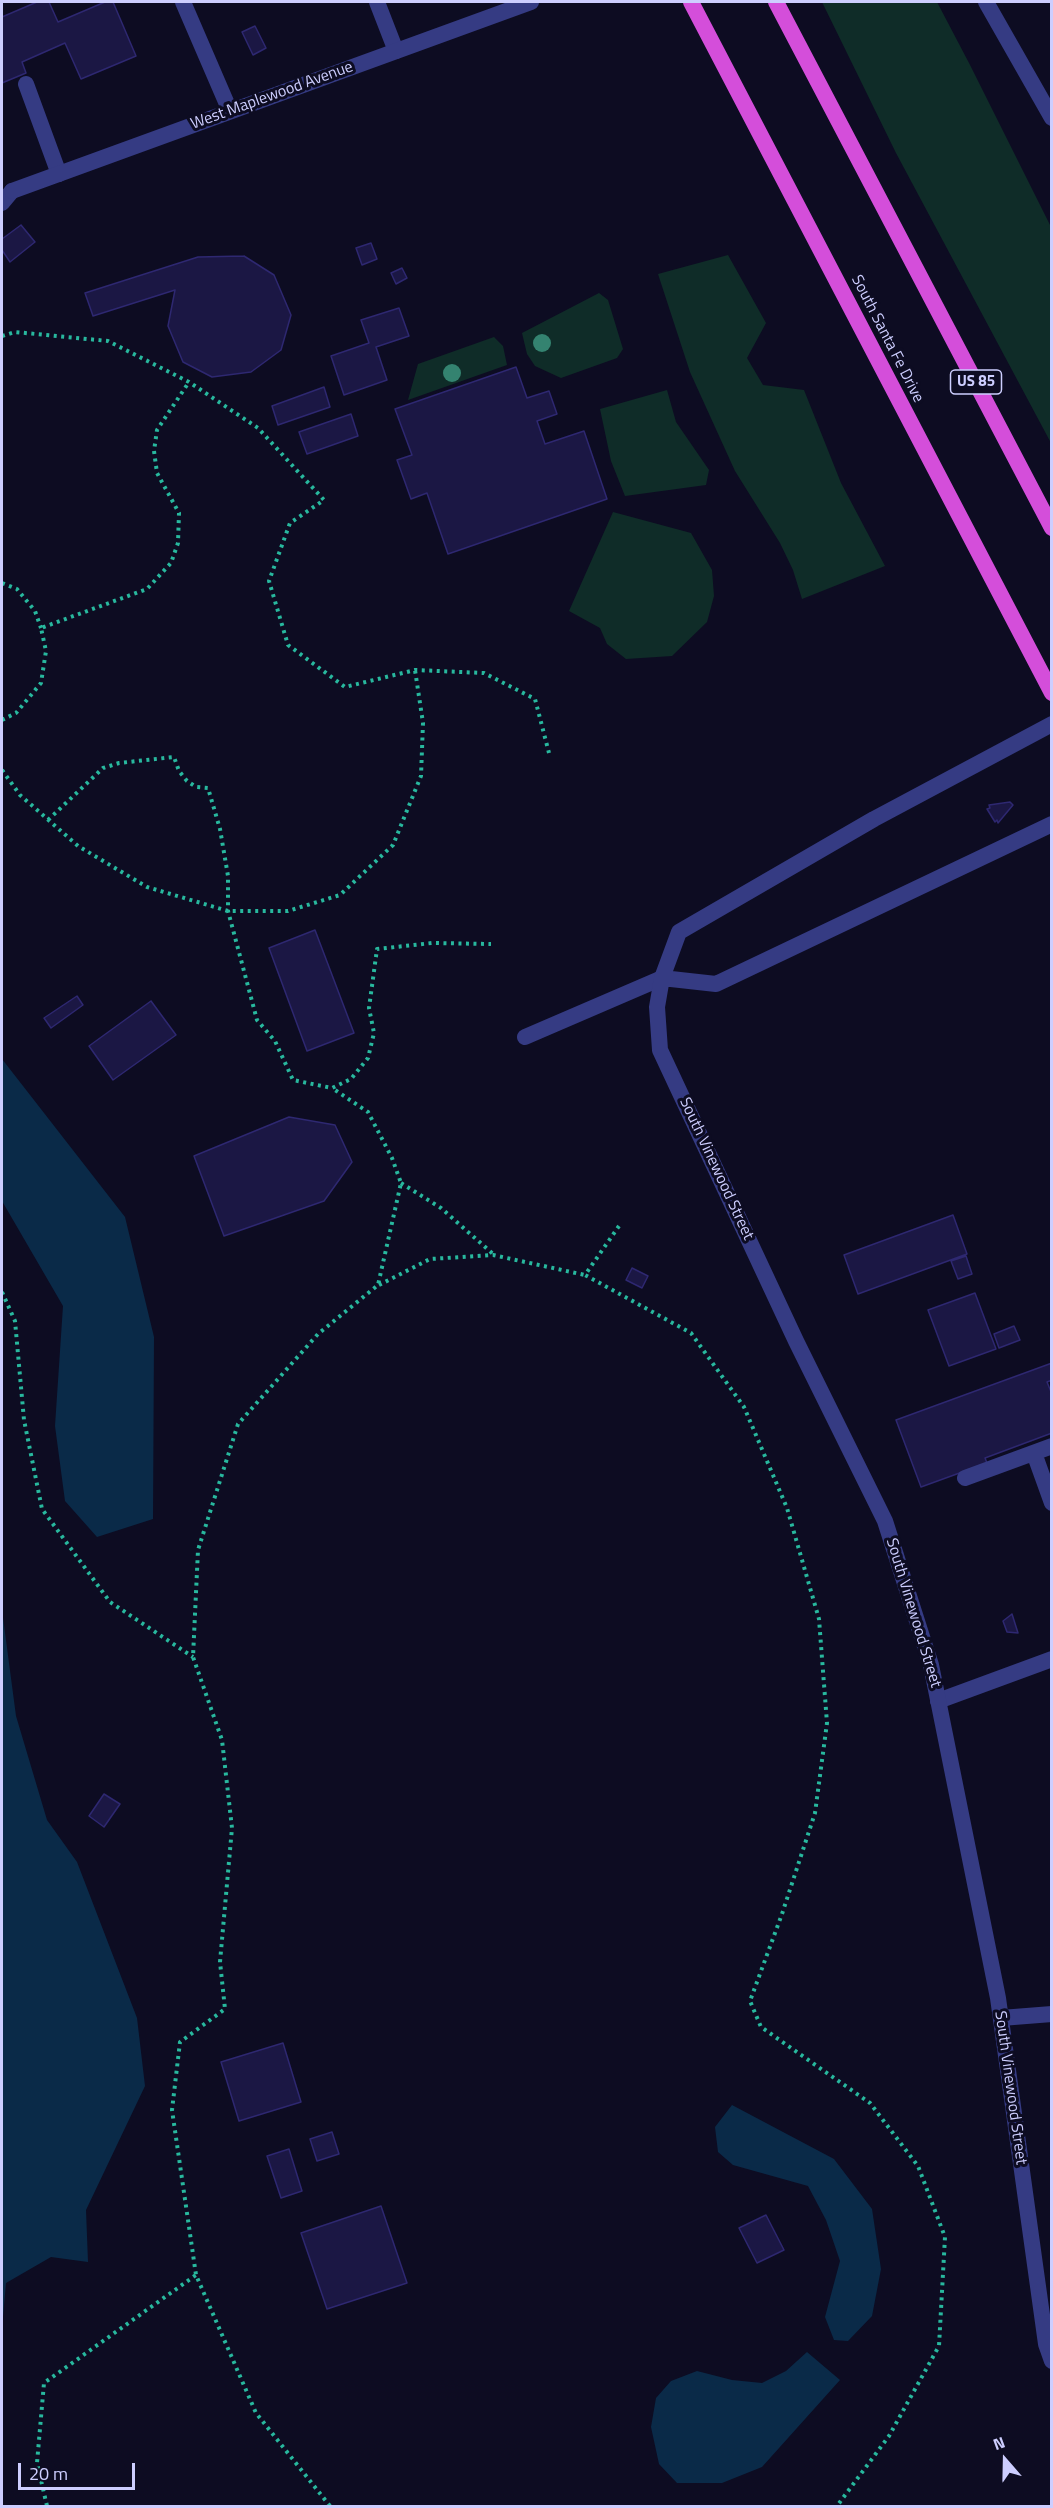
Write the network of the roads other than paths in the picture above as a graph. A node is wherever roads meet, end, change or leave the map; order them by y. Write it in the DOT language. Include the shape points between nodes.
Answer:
graph roads {
  1 [pos="183,2"];
  2 [pos="377,2"];
  3 [pos="531,2"];
  4 [pos="690,2"];
  5 [pos="776,2"];
  6 [pos="986,2"];
  7 [pos="396,51"];
  8 [pos="26,84"];
  9 [pos="230,111"];
  10 [pos="1052,118"];
  11 [pos="59,174"];
  12 [pos="7,197"];
  13 [pos="1052,528"];
  14 [pos="1052,693"];
  15 [pos="1052,724"];
  16 [pos="1052,824"];
  17 [pos="662,978"];
  18 [pos="525,1037"];
  19 [pos="1052,1446"];
  20 [pos="1034,1453"];
  21 [pos="965,1478"];
  22 [pos="1052,1503"];
  23 [pos="1052,1659"];
  24 [pos="938,1701"];
  25 [pos="1052,2014"];
  26 [pos="1001,2018"];
  27 [pos="1049,2343"];
  28 [pos="1052,2361"];
  1 -- 9 [label="street"];
  2 -- 7 [label="street"];
  3 -- 7 [label="street, West Maplewood Avenue"];
  4 -- 14 [label="highway, South Santa Fe Drive"];
  5 -- 13 [label="highway, US 85"];
  6 -- 10 [label="street"];
  7 -- 9 [label="street, West Maplewood Avenue"];
  8 -- 11 [label="street"];
  9 -- 11 [label="street, West Maplewood Avenue"];
  11 -- 12 [label="street, West Maplewood Avenue"];
  15 -- 17 [label="street, South Vinewood Street" via="874,819 679,932"];
  16 -- 17 [label="street" via="716,984"];
  17 -- 18 [label="street"];
  17 -- 24 [label="street, South Vinewood Street" via="657,1006 660,1050 885,1521 931,1665"];
  19 -- 20 [label="street"];
  20 -- 21 [label="street"];
  20 -- 22 [label="street"];
  23 -- 24 [label="street"];
  24 -- 26 [label="street, South Vinewood Street"];
  25 -- 26 [label="street"];
  26 -- 27 [label="street, South Vinewood Street"];
  27 -- 28 [label="street, South Vinewood Street"];
}
